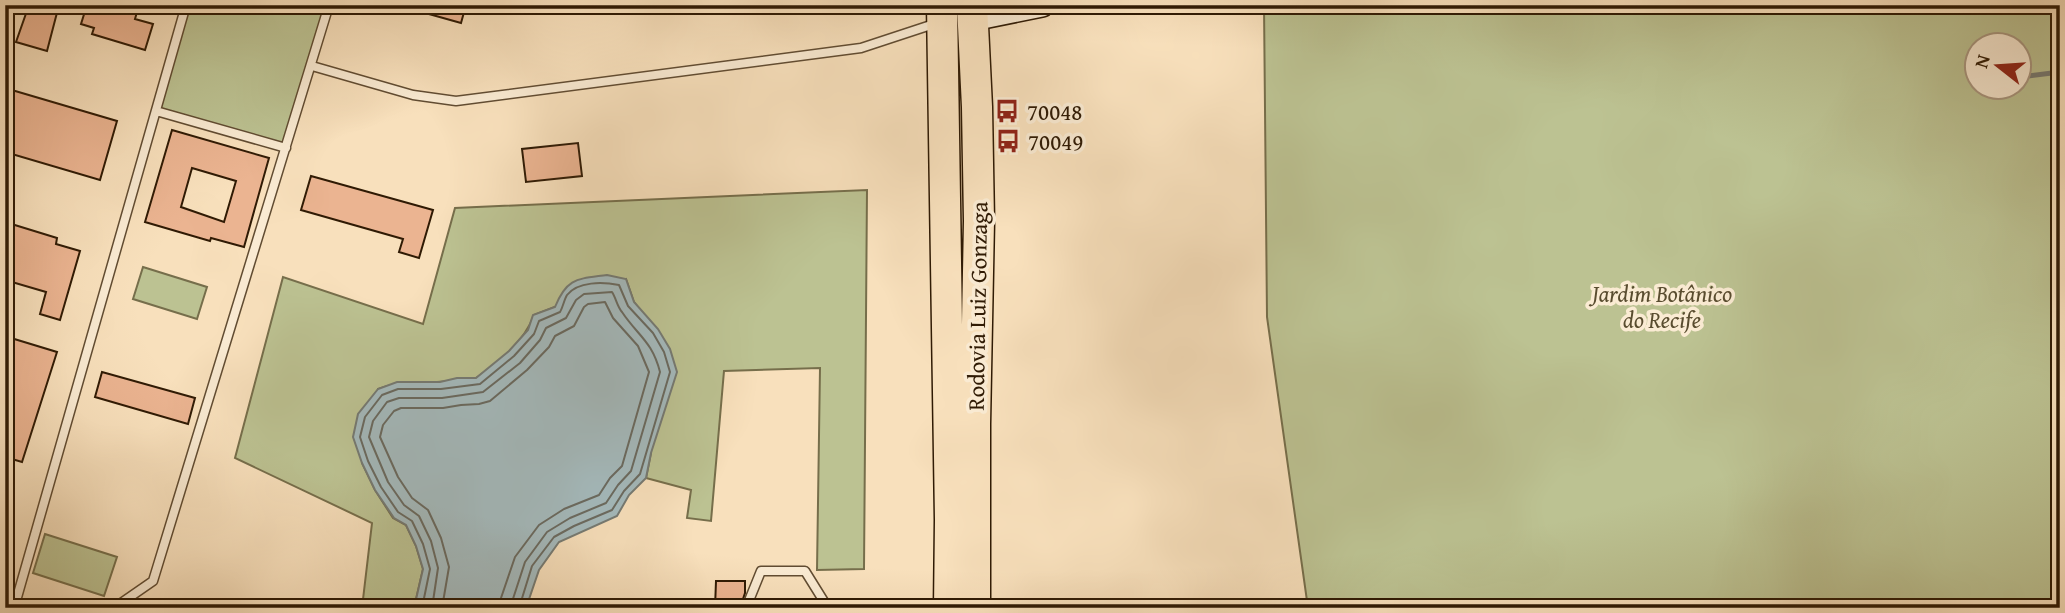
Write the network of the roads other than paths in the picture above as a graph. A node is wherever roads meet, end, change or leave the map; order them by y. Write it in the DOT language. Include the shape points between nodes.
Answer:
graph roads {
  1 [pos="187,5"];
  2 [pos="329,5"];
  3 [pos="1042,5"];
  4 [pos="972,12"];
  5 [pos="942,14"];
  6 [pos="312,66"];
  7 [pos="156,111"];
  8 [pos="286,148"];
  9 [pos="950,520"];
  10 [pos="939,578"];
  11 [pos="14,608"];
  12 [pos="115,608"];
  13 [pos="746,608"];
  14 [pos="828,608"];
  15 [pos="949,608"];
  16 [pos="975,608"];
  1 -- 7 [label="lane"];
  2 -- 6 [label="lane"];
  3 -- 4 [label="main road"];
  4 -- 16 [label="highway, Rodovia Luiz Gonzaga" via="979,221"];
  5 -- 6 [label="lane" via="861,48 456,102 413,95"];
  5 -- 9 [label="highway, Rodovia Luiz Gonzaga"];
  6 -- 8 [label="lane"];
  7 -- 8 [label="lane"];
  7 -- 11 [label="lane"];
  8 -- 12 [label="lane" via="153,582"];
  9 -- 10 [label="lane"];
  9 -- 15 [label="highway, Rodovia Luiz Gonzaga"];
  13 -- 14 [label="lane" via="761,571 805,571"];
}
